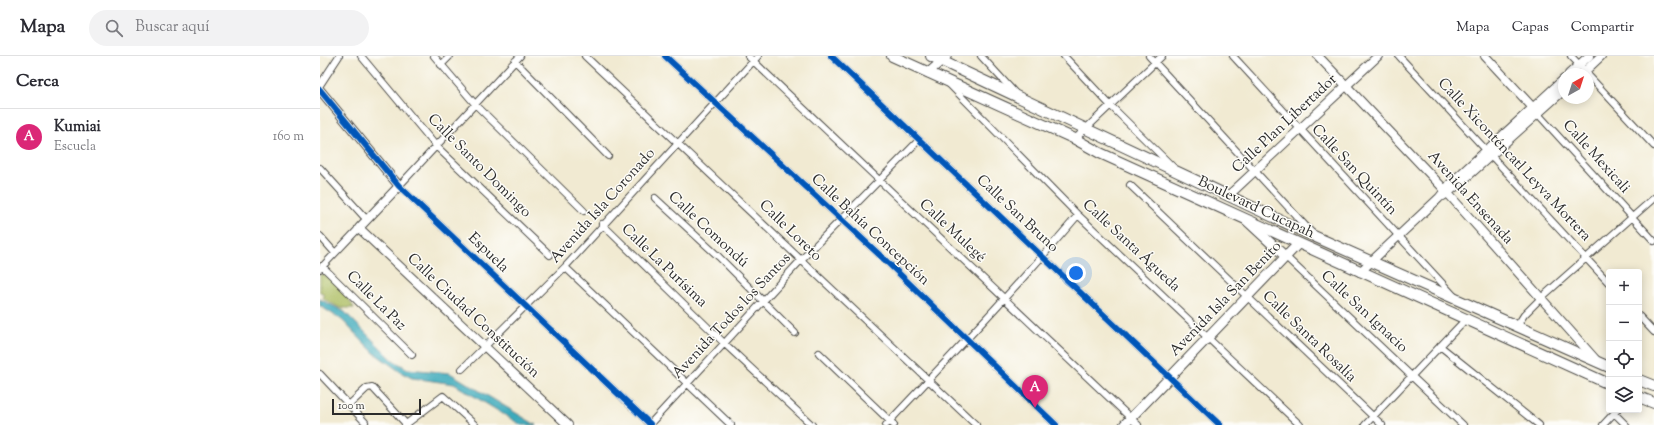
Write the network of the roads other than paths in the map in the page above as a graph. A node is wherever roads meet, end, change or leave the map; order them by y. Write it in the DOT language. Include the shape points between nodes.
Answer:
graph roads {
  1 [pos="339,56"];
  2 [pos="361,56"];
  3 [pos="434,56"];
  4 [pos="450,56"];
  5 [pos="520,56"];
  6 [pos="585,56"];
  7 [pos="665,56"];
  8 [pos="830,56"];
  9 [pos="892,56"];
  10 [pos="931,56"];
  11 [pos="981,56"];
  12 [pos="1064,56"];
  13 [pos="1149,56"];
  14 [pos="1162,56"];
  15 [pos="1233,56"];
  16 [pos="1318,56"];
  17 [pos="1378,56"];
  18 [pos="1399,56"];
  19 [pos="1485,56"];
  20 [pos="1571,56"];
  21 [pos="1589,56"];
  22 [pos="1601,56"];
  23 [pos="753,58"];
  24 [pos="944,58"];
  25 [pos="515,61"];
  26 [pos="1155,62"];
  27 [pos="441,65"];
  28 [pos="1581,68"];
  29 [pos="1585,68"];
  30 [pos="1588,68"];
  31 [pos="928,73"];
  32 [pos="948,82"];
  33 [pos="1594,83"];
  34 [pos="320,85"];
  35 [pos="1346,86"];
  36 [pos="1558,86"];
  37 [pos="320,90"];
  38 [pos="1558,94"];
  39 [pos="1018,97"];
  40 [pos="715,103"];
  41 [pos="475,104"];
  42 [pos="1110,106"];
  43 [pos="1535,111"];
  44 [pos="1087,129"];
  45 [pos="1299,129"];
  46 [pos="1075,139"];
  47 [pos="919,140"];
  48 [pos="1109,140"];
  49 [pos="677,143"];
  50 [pos="436,146"];
  51 [pos="1654,146"];
  52 [pos="1489,152"];
  53 [pos="1100,153"];
  54 [pos="608,156"];
  55 [pos="320,168"];
  56 [pos="1255,170"];
  57 [pos="1180,173"];
  58 [pos="879,181"];
  59 [pos="1130,185"];
  60 [pos="399,186"];
  61 [pos="1446,192"];
  62 [pos="1228,196"];
  63 [pos="655,198"];
  64 [pos="1654,198"];
  65 [pos="584,211"];
  66 [pos="1078,215"];
  67 [pos="1633,218"];
  68 [pos="367,220"];
  69 [pos="841,220"];
  70 [pos="1246,220"];
  71 [pos="602,224"];
  72 [pos="359,228"];
  73 [pos="320,236"];
  74 [pos="1398,236"];
  75 [pos="1316,237"];
  76 [pos="1654,241"];
  77 [pos="1298,244"];
  78 [pos="336,253"];
  79 [pos="550,255"];
  80 [pos="1043,256"];
  81 [pos="1286,257"];
  82 [pos="1587,258"];
  83 [pos="801,260"];
  84 [pos="1370,261"];
  85 [pos="321,267"];
  86 [pos="565,267"];
  87 [pos="1360,272"];
  88 [pos="1606,279"];
  89 [pos="1248,297"];
  90 [pos="1005,298"];
  91 [pos="1541,298"];
  92 [pos="1457,300"];
  93 [pos="764,301"];
  94 [pos="526,306"];
  95 [pos="1466,319"];
  96 [pos="1642,319"];
  97 [pos="1517,326"];
  98 [pos="1654,332"];
  99 [pos="795,333"];
  100 [pos="1208,337"];
  101 [pos="967,340"];
  102 [pos="725,344"];
  103 [pos="1440,346"];
  104 [pos="485,347"];
  105 [pos="819,353"];
  106 [pos="412,355"];
  107 [pos="1598,362"];
  108 [pos="1606,366"];
  109 [pos="462,369"];
  110 [pos="320,374"];
  111 [pos="1411,376"];
  112 [pos="1169,377"];
  113 [pos="928,379"];
  114 [pos="1606,380"];
  115 [pos="1642,381"];
  116 [pos="687,384"];
  117 [pos="1654,386"];
  118 [pos="1642,398"];
  119 [pos="1654,403"];
  120 [pos="349,405"];
  121 [pos="1615,413"];
  122 [pos="1617,413"];
  123 [pos="1373,417"];
  124 [pos="1131,418"];
  125 [pos="365,422"];
  126 [pos="649,424"];
  127 [pos="890,424"];
  128 [pos="406,425"];
  129 [pos="475,425"];
  130 [pos="568,425"];
  131 [pos="730,425"];
  132 [pos="812,425"];
  133 [pos="976,425"];
  134 [pos="1056,425"];
  135 [pos="1124,425"];
  136 [pos="1138,425"];
  137 [pos="1220,425"];
  138 [pos="1300,425"];
  139 [pos="1365,425"];
  140 [pos="1382,425"];
  141 [pos="1463,425"];
  142 [pos="1539,425"];
  143 [pos="1603,425"];
  144 [pos="1626,425"];
  1 -- 34 [label="street"];
  2 -- 50 [label="street, Calle Santo Domingo"];
  3 -- 27 [label="street"];
  4 -- 27 [label="street"];
  5 -- 25 [label="street"];
  6 -- 49 [label="street, Calle Loreto"];
  7 -- 40 [label="street, Calle Bahía Concepción"];
  8 -- 47 [label="street, Calle San Bruno"];
  9 -- 31 [label="main road, Boulevard Cucapah"];
  10 -- 24 [label="main road, Boulevard Cucapah"];
  11 -- 39 [label="street"];
  12 -- 42 [label="street"];
  13 -- 26 [label="street"];
  14 -- 26 [label="street"];
  15 -- 45 [label="street, Calle San Quintín"];
  16 -- 35 [label="street, Avenida Ensenada"];
  17 -- 35 [label="street, Calle Plan Libertador"];
  18 -- 52 [label="street, Calle Xiconténcatl Leyva Mortera"];
  19 -- 43 [label="street, Calle Mexicali"];
  20 -- 28 [label="street"];
  21 -- 29 [label="street"];
  22 -- 30 [label="street"];
  23 -- 40 [label="street, Avenida Isla Coronado"];
  23 -- 58 [label="street, Calle Mulegé"];
  24 -- 31 [label="street"];
  24 -- 39 [label="main road, Boulevard Cucapah"];
  25 -- 41 [label="street"];
  25 -- 54 [label="street"];
  26 -- 42 [label="street"];
  26 -- 56 [label="street"];
  27 -- 41 [label="street"];
  31 -- 32 [label="main road, Boulevard Cucapah"];
  32 -- 46 [label="main road, Boulevard Cucapah"];
  32 -- 66 [label="street, Calle Santa Águeda"];
  33 -- 51 [label="street"];
  35 -- 45 [label="street, Calle Plan Libertador"];
  35 -- 61 [label="street, Avenida Ensenada"];
  36 -- 43 [label="street"];
  37 -- 60 [label="street, Espuela"];
  38 -- 43 [label="street"];
  39 -- 44 [label="main road, Boulevard Cucapah"];
  40 -- 49 [label="street, Avenida Isla Coronado"];
  40 -- 69 [label="street, Calle Bahía Concepción"];
  41 -- 50 [label="street"];
  41 -- 65 [label="street"];
  42 -- 44 [label="street"];
  42 -- 57 [label="street"];
  43 -- 52 [label="street"];
  43 -- 67 [label="street, Calle Mexicali"];
  44 -- 46 [label="street"];
  44 -- 48 [label="main road, Boulevard Cucapah"];
  45 -- 56 [label="street, Calle Plan Libertador"];
  45 -- 74 [label="street, Calle San Quintín"];
  46 -- 53 [label="main road, Boulevard Cucapah"];
  47 -- 58 [label="street, Avenida Todos los Santos"];
  47 -- 80 [label="street, Calle San Bruno"];
  48 -- 53 [label="main road" via="1104,142"];
  48 -- 57 [label="main road, Boulevard Cucapah"];
  49 -- 71 [label="street, Avenida Isla Coronado"];
  49 -- 83 [label="street, Calle Loreto"];
  50 -- 60 [label="street"];
  50 -- 79 [label="street, Calle Santo Domingo"];
  52 -- 61 [label="street"];
  52 -- 82 [label="street, Calle Xiconténcatl Leyva Mortera"];
  53 -- 70 [label="main road, Boulevard Cucapah"];
  55 -- 68 [label="street"];
  56 -- 62 [label="street, Calle Plan Libertador"];
  56 -- 75 [label="street"];
  57 -- 62 [label="main road, Boulevard Cucapah"];
  58 -- 69 [label="street, Avenida Todos los Santos"];
  58 -- 90 [label="street, Calle Mulegé"];
  59 -- 89 [label="street, Calle Santa Rosalía"];
  60 -- 68 [label="street"];
  60 -- 94 [label="street, Espuela"];
  61 -- 74 [label="street"];
  61 -- 91 [label="street, Avenida Ensenada"];
  62 -- 75 [label="main road, Boulevard Cucapah"];
  63 -- 93 [label="street, Calle Comondú"];
  64 -- 67 [label="street"];
  66 -- 80 [label="street"];
  66 -- 100 [label="street, Calle Santa Águeda"];
  67 -- 76 [label="street, Calle Mexicali"];
  67 -- 82 [label="street"];
  68 -- 72 [label="street"];
  69 -- 83 [label="street, Avenida Todos los Santos"];
  69 -- 101 [label="street, Calle Bahía Concepción"];
  70 -- 77 [label="main road, Boulevard Cucapah"];
  70 -- 81 [label="main road, Calle San Ignacio"];
  71 -- 86 [label="street, Avenida Isla Coronado"];
  71 -- 102 [label="street, Calle La Purísima"];
  72 -- 78 [label="street"];
  72 -- 104 [label="street, Calle Ciudad Constitución"];
  73 -- 78 [label="street"];
  74 -- 84 [label="street"];
  74 -- 92 [label="street, Calle San Quintín"];
  75 -- 84 [label="main road, Boulevard Cucapah"];
  77 -- 81 [label="main road, Avenida Isla San Benito"];
  77 -- 87 [label="main road, Boulevard Cucapah"];
  78 -- 85 [label="street"];
  80 -- 90 [label="street"];
  80 -- 112 [label="street, Calle San Bruno"];
  81 -- 89 [label="main road, Avenida Isla San Benito"];
  81 -- 111 [label="street, Calle San Ignacio"];
  82 -- 88 [label="street, Calle Xiconténcatl Leyva Mortera"];
  82 -- 91 [label="street"];
  83 -- 93 [label="street, Avenida Todos los Santos"];
  83 -- 113 [label="street, Calle Loreto"];
  84 -- 87 [label="street"];
  84 -- 92 [label="main road, Boulevard Cucapah"];
  85 -- 106 [label="street, Calle La Paz"];
  86 -- 94 [label="street, Avenida Isla Coronado"];
  86 -- 116 [label="street"];
  87 -- 95 [label="main road, Boulevard Cucapah"];
  89 -- 100 [label="main road, Avenida Isla San Benito"];
  89 -- 123 [label="street, Calle Santa Rosalía"];
  90 -- 101 [label="street"];
  90 -- 124 [label="street, Calle Mulegé"];
  91 -- 97 [label="street"];
  91 -- 107 [label="street, Avenida Ensenada"];
  92 -- 97 [label="main road, Boulevard Cucapah"];
  93 -- 99 [label="street, Calle Comondú"];
  93 -- 102 [label="street, Avenida Todos los Santos"];
  94 -- 104 [label="street, Avenida Isla Coronado"];
  94 -- 126 [label="street, Espuela"];
  95 -- 103 [label="street"];
  95 -- 114 [label="main road, Boulevard Cucapah"];
  96 -- 98 [label="street"];
  97 -- 107 [label="main road, Boulevard Cucapah"];
  100 -- 112 [label="main road, Avenida Isla San Benito"];
  100 -- 138 [label="street, Calle Santa Águeda"];
  101 -- 113 [label="street"];
  101 -- 134 [label="street, Calle Bahía Concepción"];
  102 -- 116 [label="street, Avenida Todos los Santos"];
  102 -- 132 [label="street, Calle La Purísima"];
  103 -- 111 [label="street"];
  103 -- 142 [label="street"];
  104 -- 109 [label="street, Avenida Isla Coronado"];
  104 -- 130 [label="street, Calle Ciudad Constitución"];
  105 -- 127 [label="street"];
  107 -- 108 [label="main road, Boulevard Cucapah"];
  110 -- 120 [label="street"];
  111 -- 123 [label="street"];
  111 -- 141 [label="street, Calle San Ignacio"];
  112 -- 124 [label="main road, Avenida Isla San Benito"];
  112 -- 137 [label="street, Calle San Bruno"];
  113 -- 127 [label="street"];
  113 -- 133 [label="street, Calle Loreto"];
  115 -- 117 [label="main road"];
  116 -- 126 [label="street, Avenida Todos los Santos"];
  116 -- 131 [label="street"];
  118 -- 119 [label="main road"];
  120 -- 125 [label="street"];
  120 -- 128 [label="street" via="372,387"];
  121 -- 143 [label="street"];
  122 -- 144 [label="street"];
  123 -- 139 [label="street"];
  123 -- 140 [label="street, Calle Santa Rosalía"];
  124 -- 135 [label="main road, Avenida Isla San Benito"];
  124 -- 136 [label="street, Calle Mulegé"];
  128 -- 129 [label="street" via="441,396"];
}
